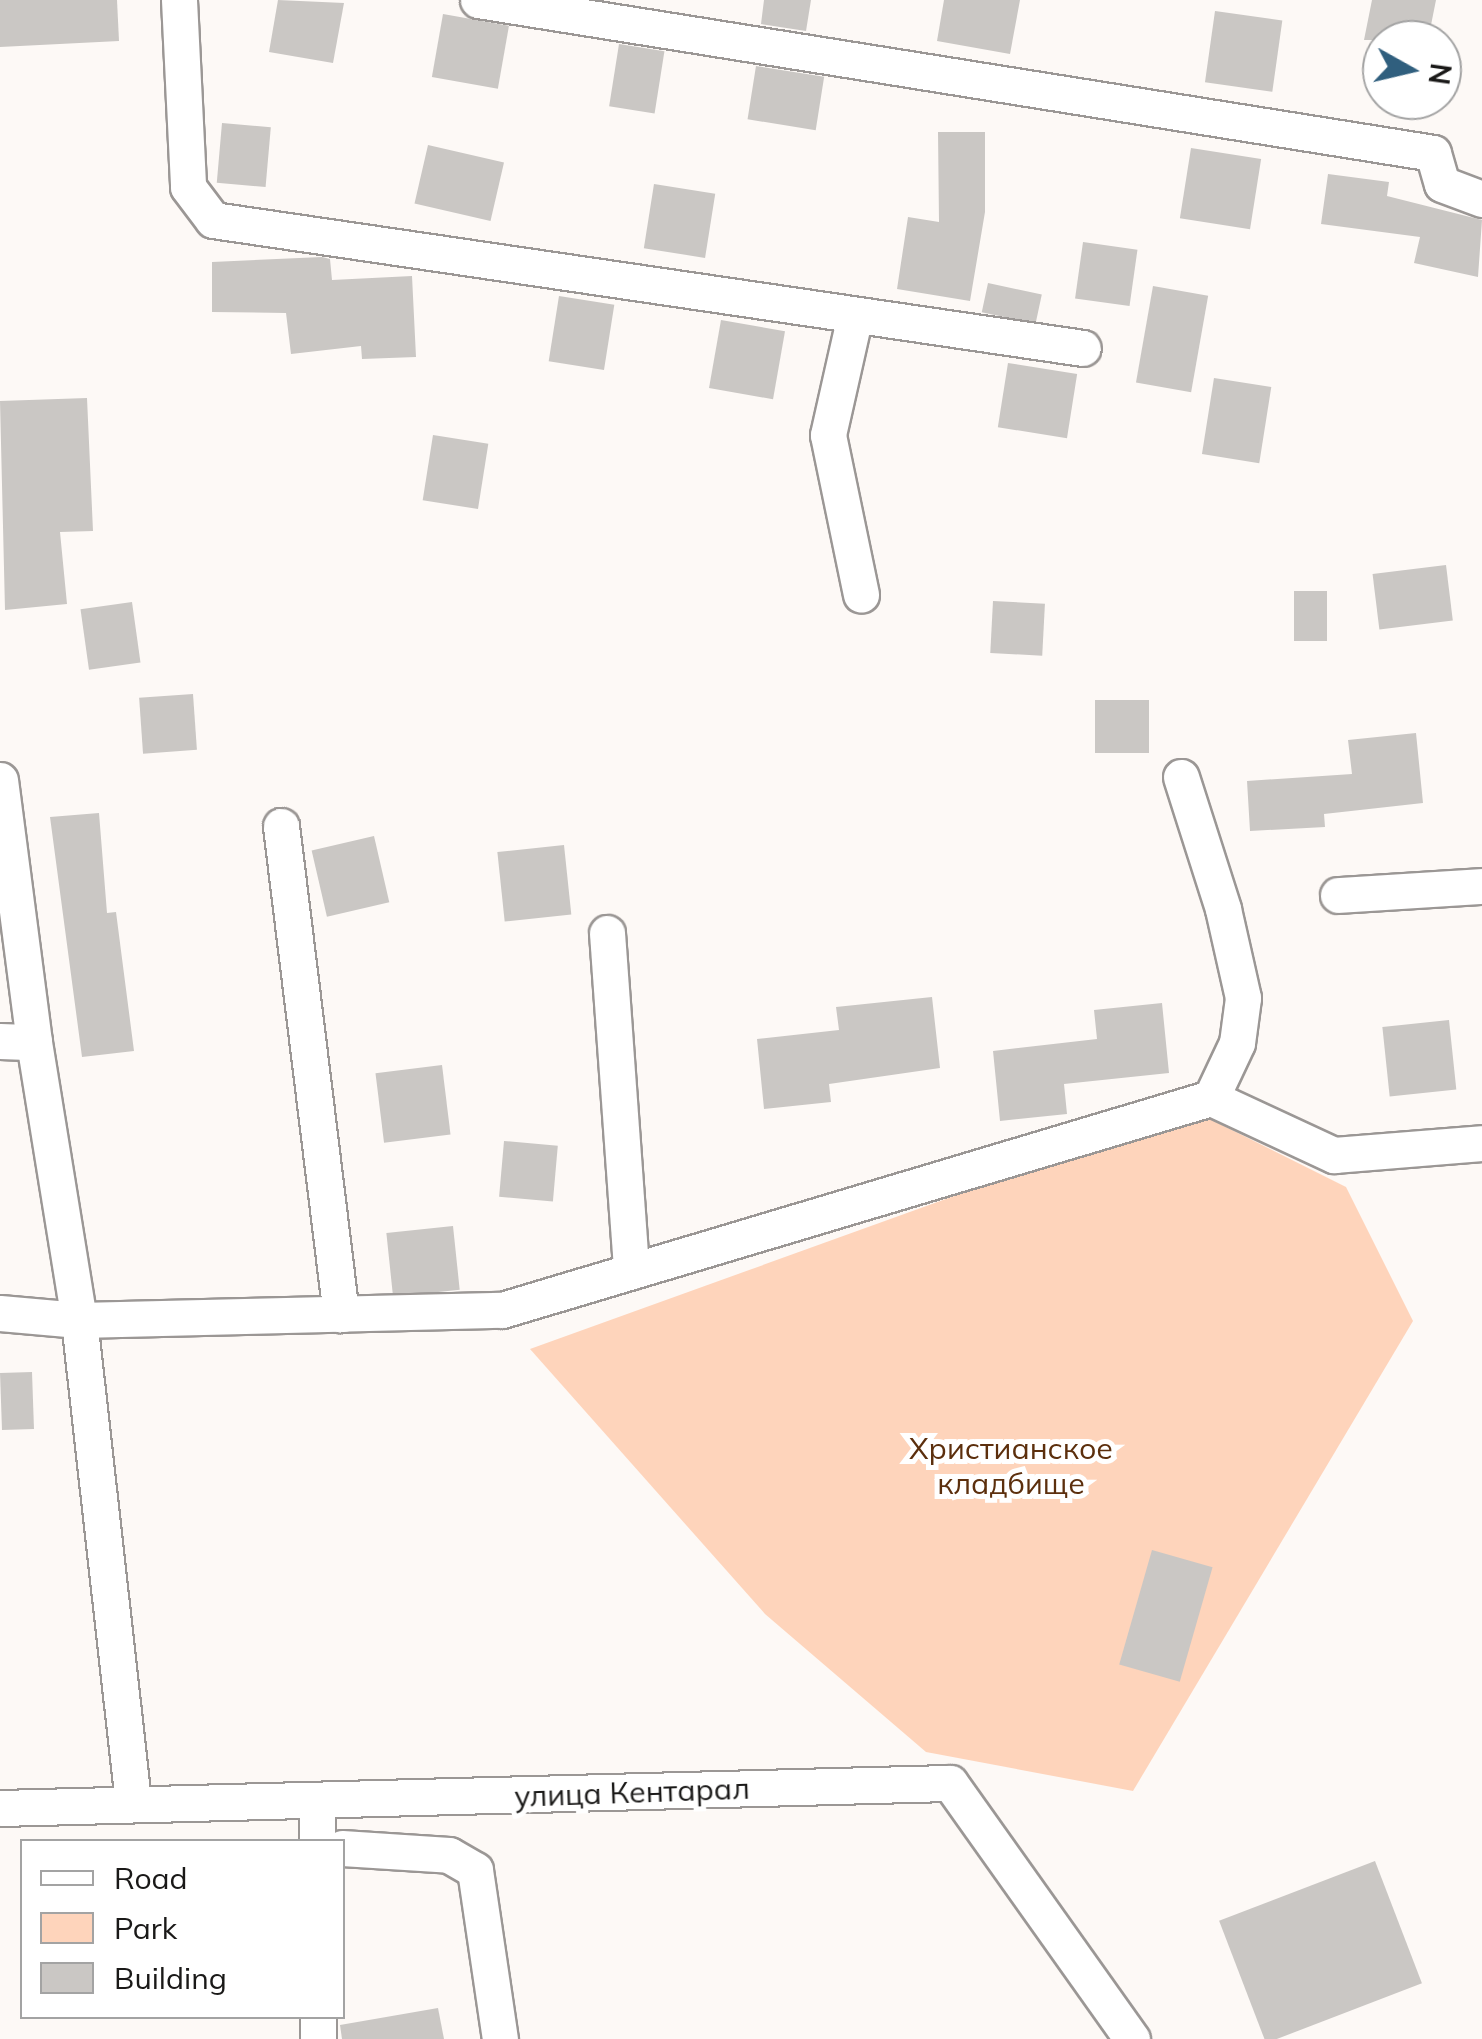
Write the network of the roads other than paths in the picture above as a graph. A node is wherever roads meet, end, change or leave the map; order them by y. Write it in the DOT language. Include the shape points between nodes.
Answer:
graph roads {
  1 [pos="179,0"];
  2 [pos="478,0"];
  3 [pos="1482,199"];
  4 [pos="855,315"];
  5 [pos="1083,348"];
  6 [pos="861,596"];
  7 [pos="1181,778"];
  8 [pos="0,780"];
  9 [pos="281,826"];
  10 [pos="1482,886"];
  11 [pos="1338,895"];
  12 [pos="607,933"];
  13 [pos="17,1042"];
  14 [pos="1212,1098"];
  15 [pos="1482,1143"];
  16 [pos="631,1271"];
  17 [pos="0,1314"];
  18 [pos="341,1314"];
  19 [pos="79,1320"];
  20 [pos="318,1800"];
  21 [pos="133,1804"];
  22 [pos="0,1808"];
  23 [pos="317,1839"];
  24 [pos="345,1848"];
  25 [pos="500,2039"];
  26 [pos="1132,2039"];
  1 -- 4 [label="street" via="188,187 213,220"];
  2 -- 3 [label="street" via="1433,153 1442,184"];
  4 -- 5 [label="street"];
  4 -- 6 [label="street" via="828,435"];
  7 -- 14 [label="street" via="1243,998 1236,1043"];
  8 -- 13 [label="street"];
  9 -- 18 [label="street"];
  10 -- 11 [label="street"];
  12 -- 16 [label="street"];
  13 -- 19 [label="street"];
  14 -- 15 [label="street" via="1334,1156"];
  14 -- 16 [label="street"];
  16 -- 18 [label="street" via="502,1310"];
  17 -- 19 [label="street"];
  18 -- 19 [label="street"];
  19 -- 21 [label="street"];
  20 -- 21 [label="street, улица Кентарал"];
  20 -- 23 [label="street"];
  20 -- 26 [label="street, улица Кентарал" via="950,1783"];
  21 -- 22 [label="street, улица Кентарал"];
  24 -- 25 [label="street" via="448,1856 474,1870"];
}
